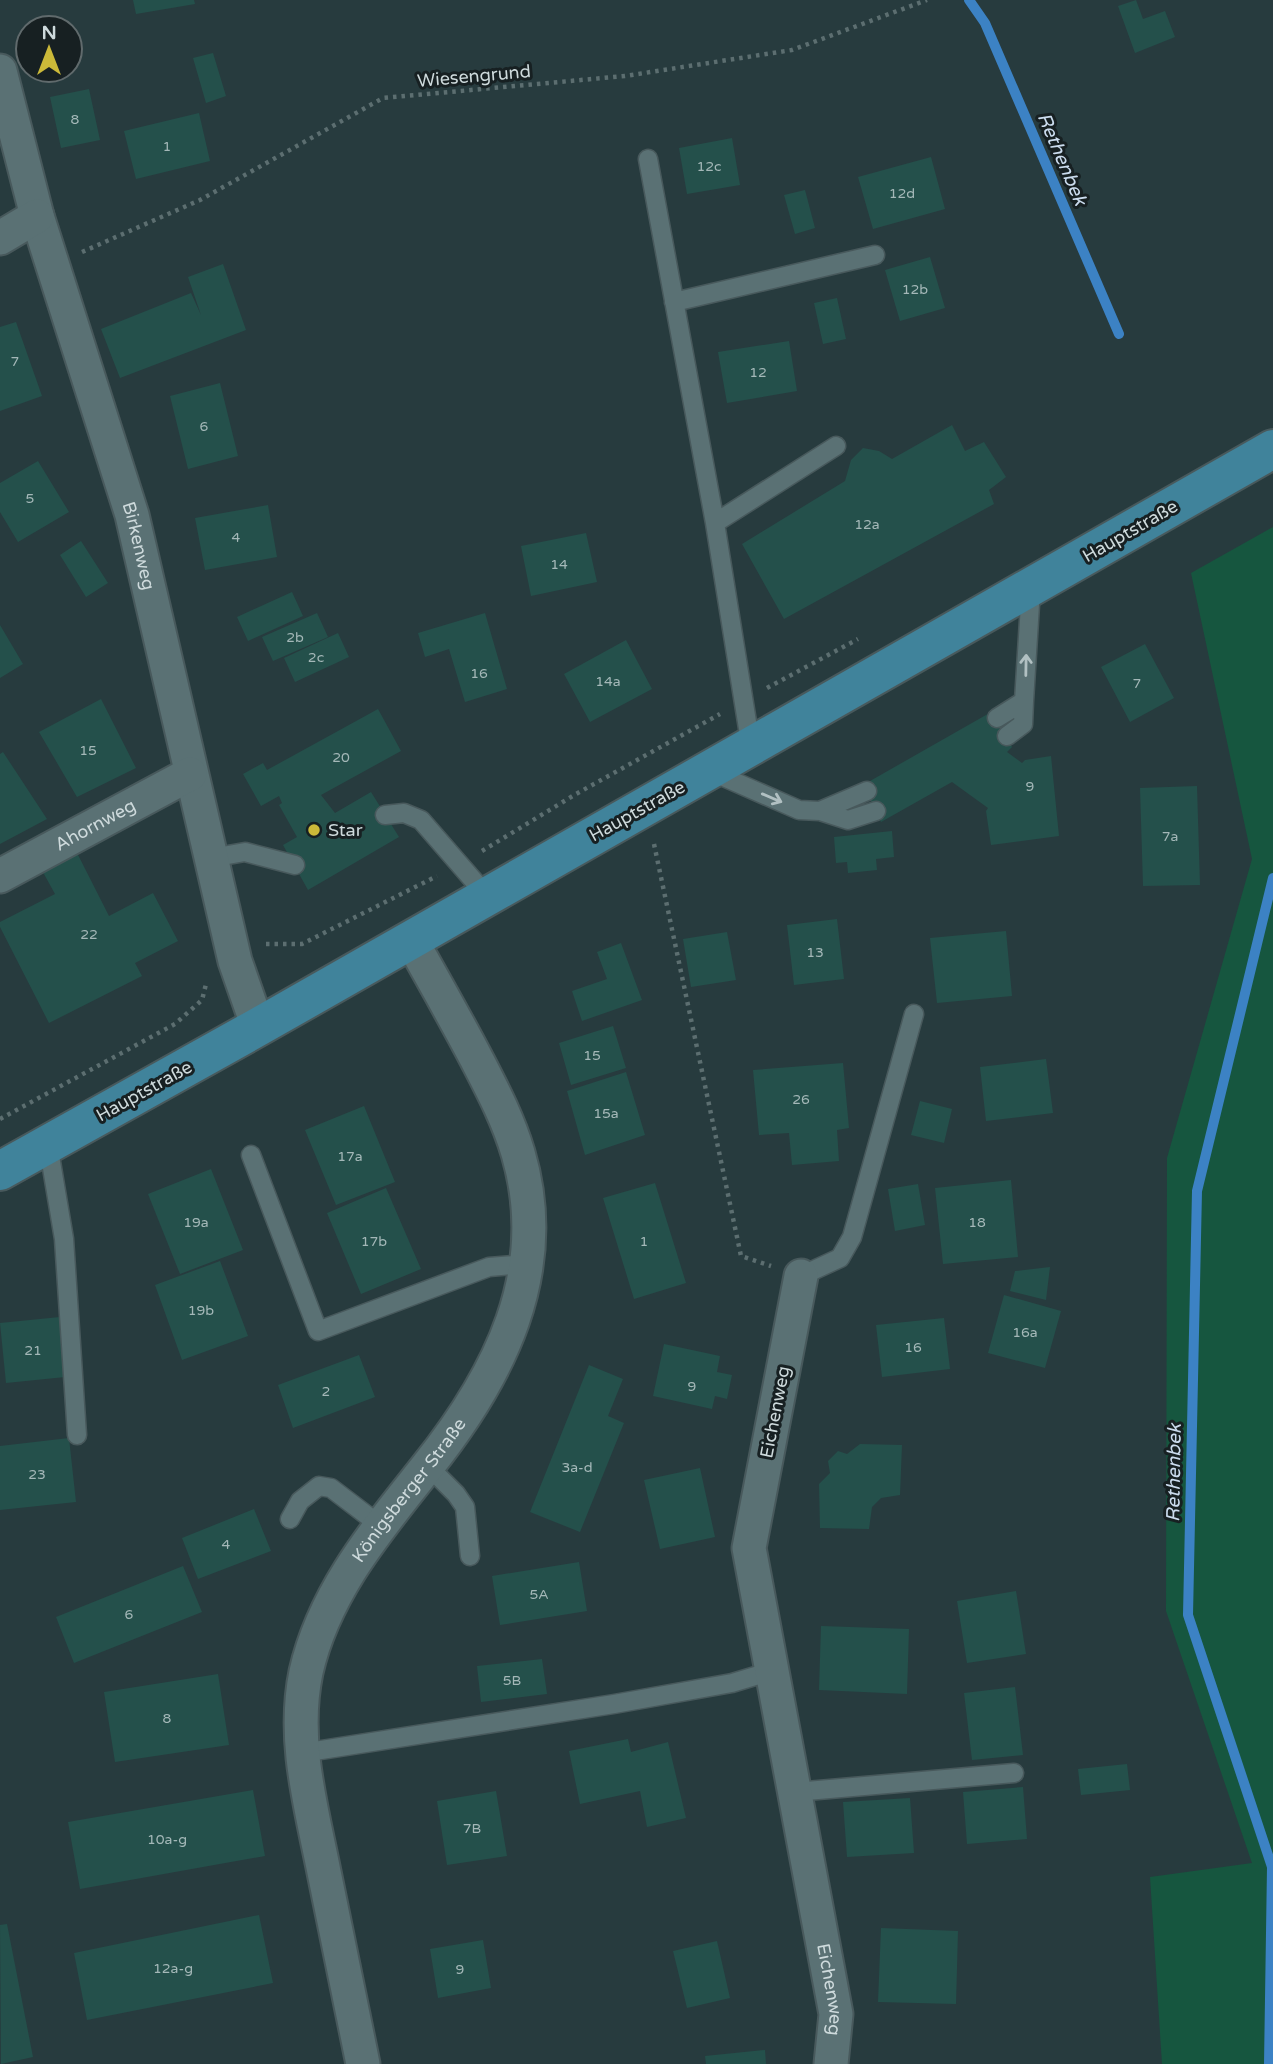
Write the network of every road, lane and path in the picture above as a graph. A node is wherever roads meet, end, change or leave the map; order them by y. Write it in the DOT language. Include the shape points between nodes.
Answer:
graph roads {
  1 [pos="927,0"];
  2 [pos="0,71"];
  3 [pos="648,159"];
  4 [pos="37,216"];
  5 [pos="0,238"];
  6 [pos="875,255"];
  7 [pos="52,265"];
  8 [pos="674,302"];
  9 [pos="836,446"];
  10 [pos="1273,449"];
  11 [pos="715,523"];
  12 [pos="1031,588"];
  13 [pos="862,637"];
  14 [pos="743,701"];
  15 [pos="1024,701"];
  16 [pos="997,718"];
  17 [pos="1007,736"];
  18 [pos="751,747"];
  19 [pos="710,771"];
  20 [pos="190,774"];
  21 [pos="867,791"];
  22 [pos="646,805"];
  23 [pos="820,811"];
  24 [pos="876,811"];
  25 [pos="385,815"];
  26 [pos="211,858"];
  27 [pos="460,864"];
  28 [pos="295,865"];
  29 [pos="0,876"];
  30 [pos="487,896"];
  31 [pos="411,940"];
  32 [pos="235,961"];
  33 [pos="914,1014"];
  34 [pos="258,1027"];
  35 [pos="0,1119"];
  36 [pos="48,1144"];
  37 [pos="251,1155"];
  38 [pos="0,1171"];
  39 [pos="527,1264"];
  40 [pos="801,1276"];
  41 [pos="77,1435"];
  42 [pos="428,1466"];
  43 [pos="290,1519"];
  44 [pos="381,1526"];
  45 [pos="470,1556"];
  46 [pos="772,1671"];
  47 [pos="302,1753"];
  48 [pos="1014,1773"];
  49 [pos="795,1793"];
  50 [pos="360,2064"];
  51 [pos="831,2064"];
  1 -- 7 [label="path, Wiesengrund" via="792,50 625,76 383,98 200,200"];
  2 -- 4 [label="street, Birkenweg"];
  3 -- 8 [label="lane"];
  4 -- 5 [label="street"];
  4 -- 7 [label="street, Birkenweg"];
  6 -- 8 [label="lane"];
  7 -- 20 [label="street, Birkenweg" via="132,515"];
  8 -- 11 [label="lane"];
  9 -- 11 [label="lane"];
  10 -- 12 [label="main road, Hauptstraße"];
  11 -- 14 [label="lane"];
  15 -- 12 [label="lane, one-way"];
  12 -- 18 [label="main road, Hauptstraße"];
  13 -- 14 [label="path"];
  14 -- 18 [label="lane"];
  14 -- 27 [label="path"];
  15 -- 16 [label="lane"];
  15 -- 17 [label="lane" via="1023,724"];
  18 -- 19 [label="main road, Hauptstraße"];
  19 -- 22 [label="main road, Hauptstraße"];
  19 -- 23 [label="lane, one-way" via="799,810"];
  20 -- 26 [label="street, Birkenweg"];
  20 -- 29 [label="street, Ahornweg"];
  21 -- 23 [label="lane"];
  22 -- 30 [label="main road, Hauptstraße"];
  22 -- 40 [label="path" via="741,1256"];
  23 -- 24 [label="lane" via="848,820"];
  25 -- 27 [label="lane" via="404,813 421,820"];
  26 -- 28 [label="lane" via="245,852"];
  26 -- 32 [label="street, Birkenweg"];
  27 -- 30 [label="lane"];
  27 -- 32 [label="path" via="302,943 266,943"];
  30 -- 31 [label="main road, Hauptstraße"];
  31 -- 34 [label="main road, Hauptstraße"];
  31 -- 39 [label="street, Königsberger Straße" via="510,1128 528,1202"];
  32 -- 34 [label="street, Birkenweg"];
  32 -- 35 [label="path" via="209,973 202,1000 176,1024"];
  33 -- 40 [label="lane" via="852,1237 841,1258"];
  34 -- 36 [label="main road, Hauptstraße"];
  36 -- 38 [label="main road, Hauptstraße"];
  36 -- 41 [label="lane" via="64,1239"];
  37 -- 39 [label="lane" via="318,1331 489,1267"];
  39 -- 42 [label="street, Königsberger Straße" via="501,1354 472,1405"];
  40 -- 46 [label="street, Eichenweg" via="749,1548"];
  42 -- 44 [label="street, Königsberger Straße"];
  42 -- 45 [label="lane" via="465,1507"];
  43 -- 44 [label="lane" via="300,1501 318,1486 331,1488"];
  44 -- 47 [label="street, Königsberger Straße" via="340,1584 317,1636 303,1693"];
  46 -- 47 [label="lane" via="640,1700"];
  46 -- 49 [label="street, Eichenweg"];
  47 -- 50 [label="street, Königsberger Straße"];
  48 -- 49 [label="lane"];
  49 -- 51 [label="street, Eichenweg" via="836,2014"];
}
